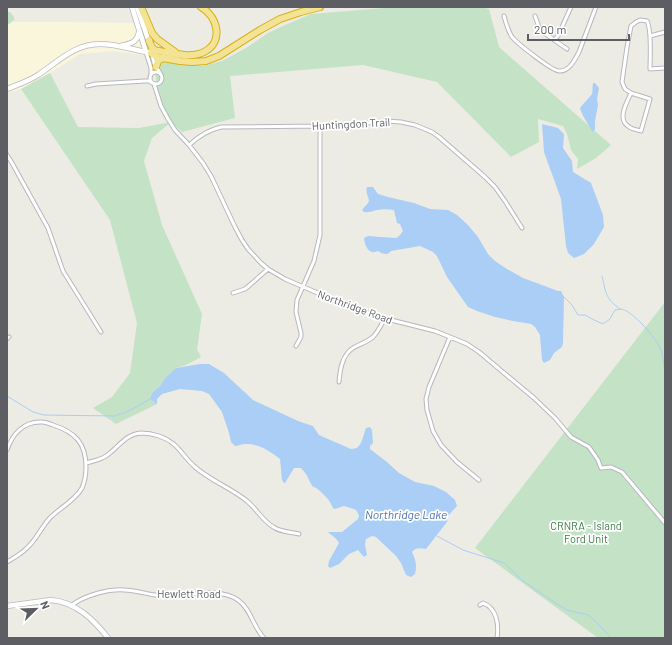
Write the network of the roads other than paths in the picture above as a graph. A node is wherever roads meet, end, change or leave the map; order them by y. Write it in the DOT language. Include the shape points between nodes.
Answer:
graph roads {
  1 [pos="132,7"];
  2 [pos="137,7"];
  3 [pos="141,7"];
  4 [pos="202,7"];
  5 [pos="320,7"];
  6 [pos="571,7"];
  7 [pos="596,7"];
  8 [pos="504,16"];
  9 [pos="535,16"];
  10 [pos="138,24"];
  11 [pos="146,24"];
  12 [pos="665,32"];
  13 [pos="650,36"];
  14 [pos="149,40"];
  15 [pos="554,40"];
  16 [pos="115,46"];
  17 [pos="567,49"];
  18 [pos="151,52"];
  19 [pos="177,54"];
  20 [pos="164,58"];
  21 [pos="156,67"];
  22 [pos="665,68"];
  23 [pos="161,74"];
  24 [pos="151,76"];
  25 [pos="144,80"];
  26 [pos="161,83"];
  27 [pos="153,84"];
  28 [pos="87,86"];
  29 [pos="7,89"];
  30 [pos="631,92"];
  31 [pos="158,96"];
  32 [pos="320,126"];
  33 [pos="189,145"];
  34 [pos="7,155"];
  35 [pos="522,228"];
  36 [pos="268,268"];
  37 [pos="303,287"];
  38 [pos="233,293"];
  39 [pos="385,318"];
  40 [pos="101,332"];
  41 [pos="450,337"];
  42 [pos="296,346"];
  43 [pos="339,382"];
  44 [pos="7,450"];
  45 [pos="86,463"];
  46 [pos="479,480"];
  47 [pos="665,523"];
  48 [pos="299,534"];
  49 [pos="7,562"];
  50 [pos="72,605"];
  51 [pos="480,605"];
  52 [pos="7,606"];
  53 [pos="108,638"];
  54 [pos="264,638"];
  55 [pos="497,638"];
  1 -- 10 [label="street, Northridge Road"];
  2 -- 11 [label="street"];
  3 -- 11 [label="highway"];
  4 -- 19 [label="highway" via="211,14 215,22 217,30 214,42 203,52"];
  5 -- 20 [label="highway" via="280,19 213,59 189,62"];
  6 -- 15 [label="street"];
  7 -- 8 [label="street" via="576,58 568,68 560,71 514,39"];
  9 -- 15 [label="street" via="540,30"];
  10 -- 16 [label="street" via="139,34 136,41"];
  10 -- 18 [label="street, Northridge Road"];
  11 -- 14 [label="street"];
  11 -- 19 [label="highway" via="157,39"];
  12 -- 13 [label="street"];
  13 -- 22 [label="street" via="650,69"];
  13 -- 30 [label="street" via="647,21 640,20 631,26 622,82 625,89"];
  14 -- 18 [label="highway"];
  15 -- 17 [label="street"];
  16 -- 18 [label="street"];
  16 -- 29 [label="street" via="103,44 75,50 38,75"];
  18 -- 19 [label="highway"];
  18 -- 20 [label="highway" via="157,57"];
  18 -- 21 [label="street, Northridge Road"];
  18 -- 24 [label="street, Northridge Road"];
  20 -- 21 [label="highway" via="158,61"];
  21 -- 23 [label="street, Northridge Road"];
  23 -- 24 [label="street" via="155,72"];
  23 -- 26 [label="street"];
  24 -- 25 [label="street"];
  24 -- 27 [label="street, Northridge Road"];
  25 -- 27 [label="street"];
  25 -- 28 [label="street"];
  26 -- 27 [label="street"];
  26 -- 31 [label="street"];
  27 -- 31 [label="street, Northridge Road"];
  30 -- 30 [label="street" via="650,99 641,131 628,127 623,122 623,113"];
  31 -- 33 [label="street, Northridge Road" via="168,120"];
  32 -- 33 [label="street, Huntingdon Trail" via="221,127 204,133"];
  32 -- 35 [label="street, Huntingdon Trail" via="401,122 432,132 495,187"];
  32 -- 37 [label="street" via="320,235 314,261"];
  33 -- 36 [label="street, Northridge Road" via="212,176 242,240 254,256"];
  34 -- 40 [label="street" via="48,228 63,271"];
  36 -- 37 [label="street, Northridge Road"];
  36 -- 38 [label="street" via="251,284"];
  37 -- 39 [label="street, Northridge Road"];
  37 -- 42 [label="street" via="296,307 296,316 302,333"];
  39 -- 41 [label="street, Northridge Road"];
  39 -- 43 [label="street" via="373,337 347,355 341,368"];
  41 -- 46 [label="street" via="428,387 427,410 440,445"];
  41 -- 47 [label="street, Northridge Road" via="479,352 534,397 571,437 589,447 601,468 622,472"];
  44 -- 45 [label="street" via="11,439 20,429 30,423 43,422 63,428 74,436 82,446"];
  45 -- 48 [label="street" via="106,456 131,435 154,434 172,442 194,466 253,506 272,526"];
  45 -- 49 [label="street" via="85,480 79,493 49,520 27,549"];
  50 -- 52 [label="street" via="52,600"];
  50 -- 53 [label="street" via="97,624"];
  50 -- 54 [label="street, Hewlett Road" via="87,597 116,589 163,596 223,594 231,596 244,606"];
  51 -- 55 [label="street" via="486,604 494,613 498,623"];
}
